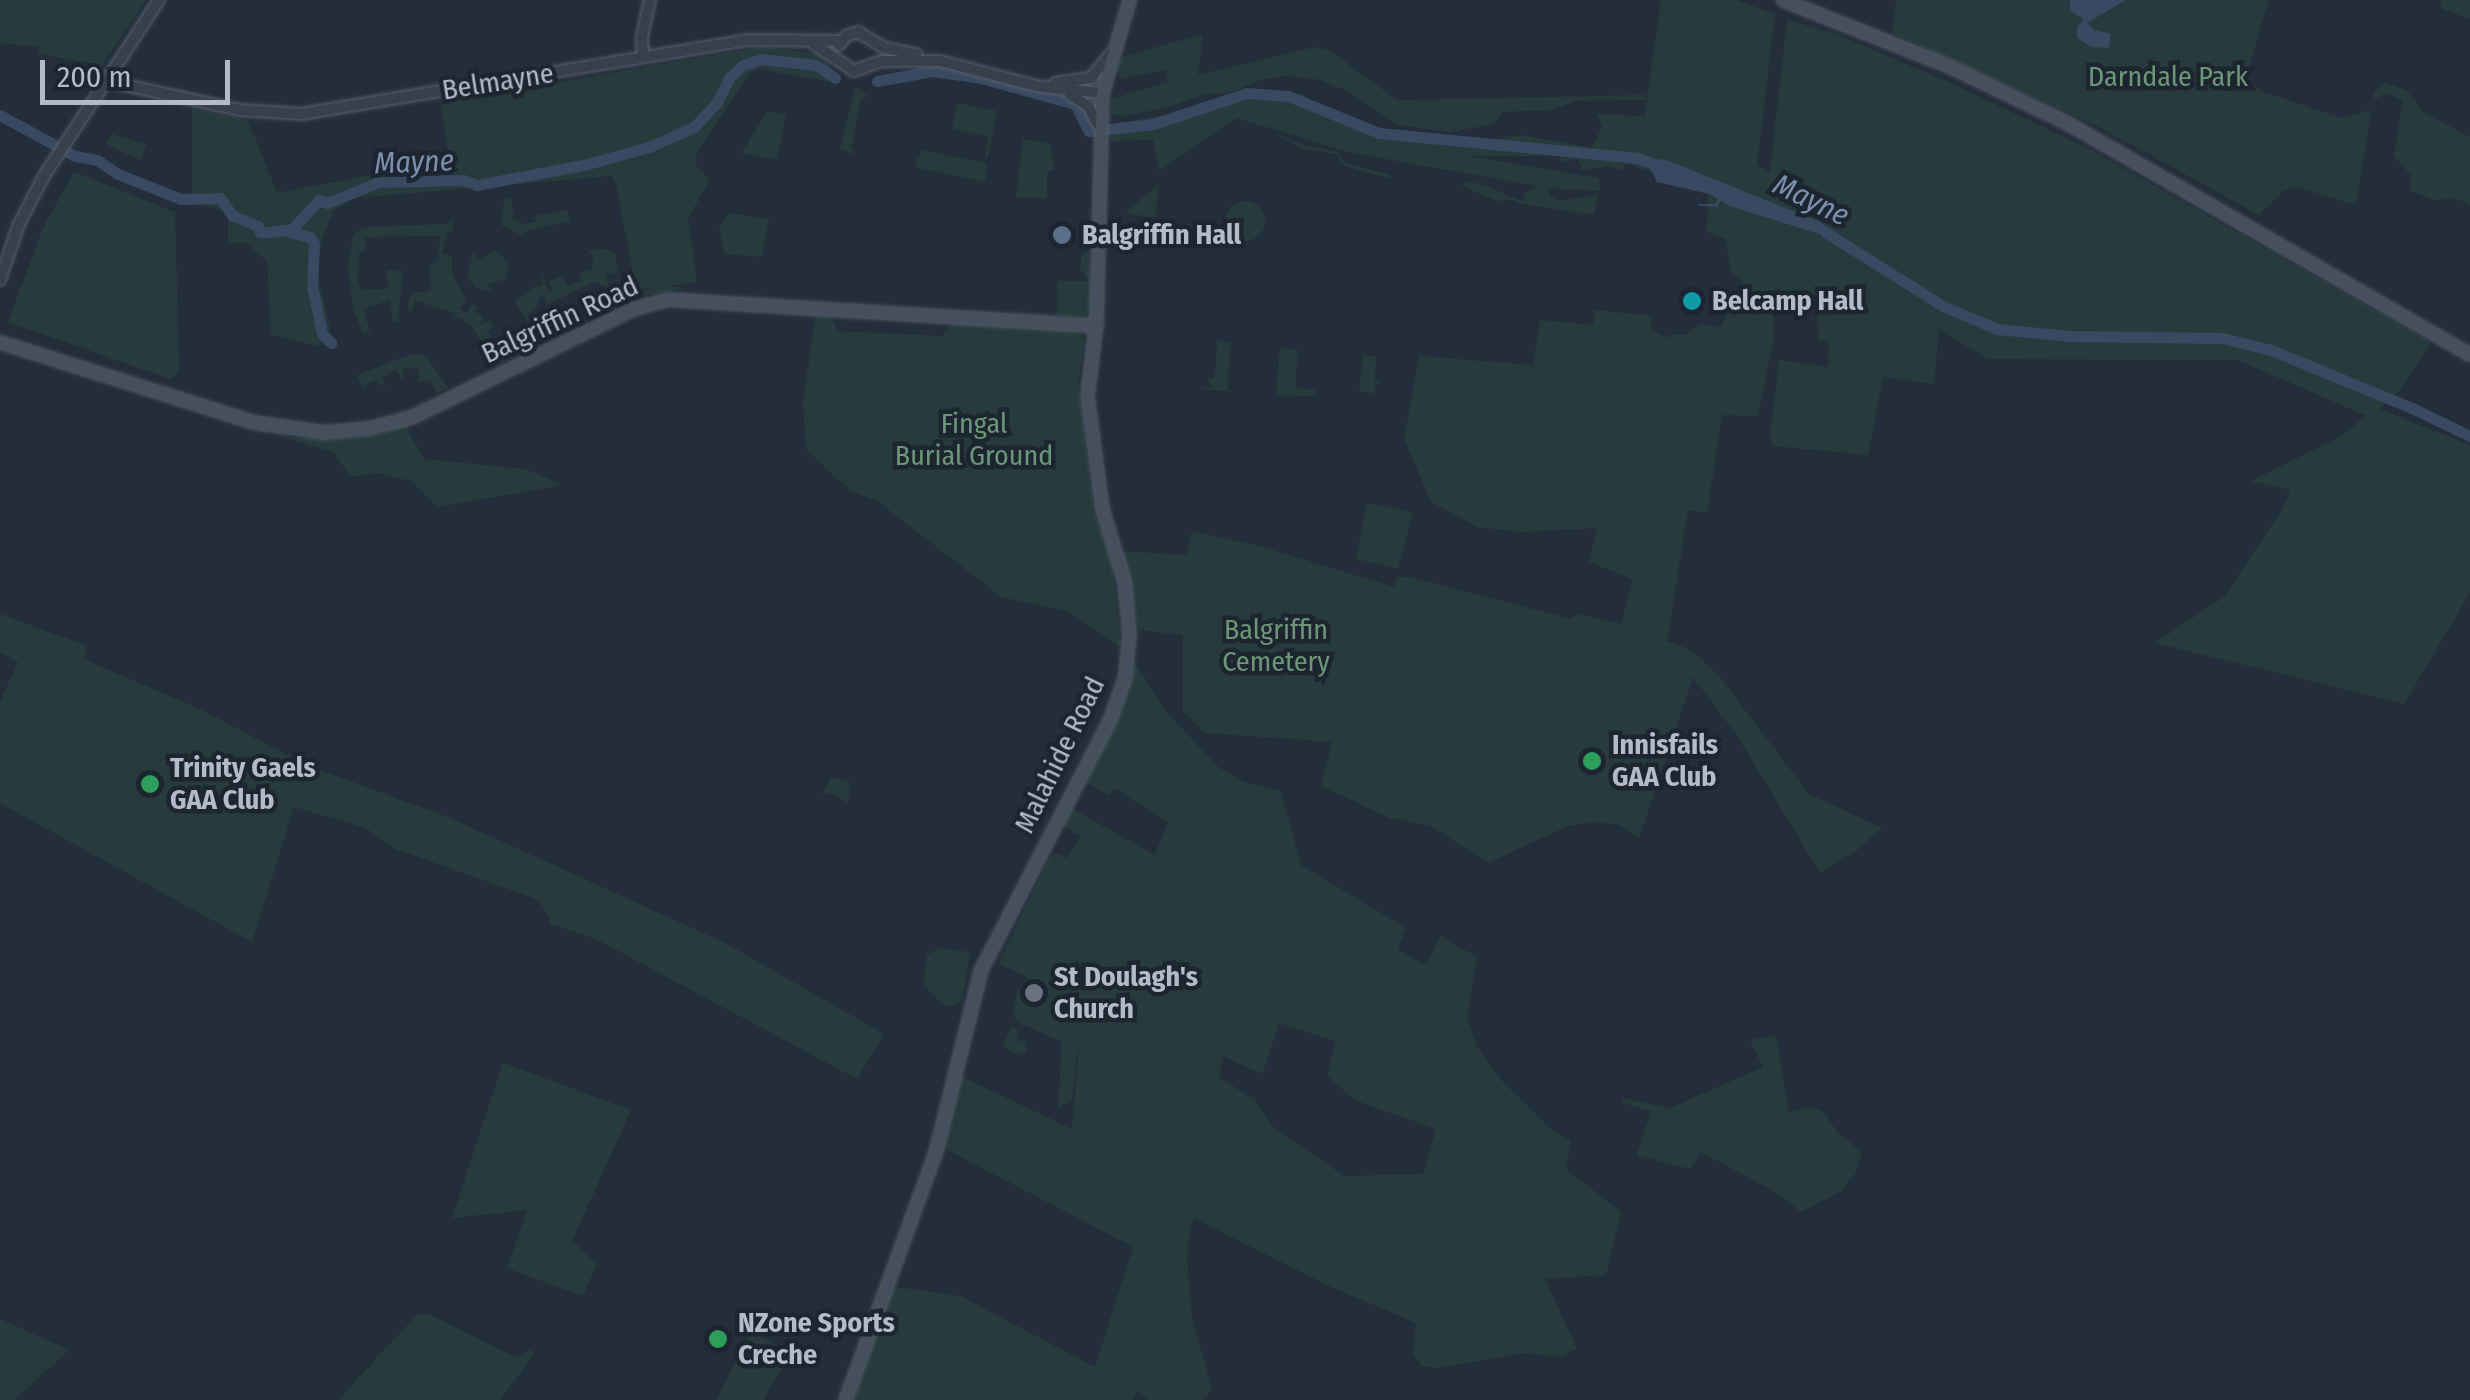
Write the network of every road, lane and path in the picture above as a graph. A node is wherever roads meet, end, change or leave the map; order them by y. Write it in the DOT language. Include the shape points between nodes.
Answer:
graph roads {
  1 [pos="159,0"];
  2 [pos="650,0"];
  3 [pos="1133,0"];
  4 [pos="1784,0"];
  5 [pos="870,37"];
  6 [pos="841,41"];
  7 [pos="811,43"];
  8 [pos="1113,47"];
  9 [pos="643,57"];
  10 [pos="840,60"];
  11 [pos="872,66"];
  12 [pos="106,80"];
  13 [pos="1050,83"];
  14 [pos="1036,86"];
  15 [pos="1102,93"];
  16 [pos="1101,136"];
  17 [pos="0,280"];
  18 [pos="1096,325"];
  19 [pos="0,342"];
  20 [pos="2470,354"];
  21 [pos="146,389"];
  22 [pos="236,416"];
  23 [pos="845,1400"];
  1 -- 12 [label="street"];
  2 -- 9 [label="street"];
  3 -- 8 [label="main road, Malahide Road"];
  4 -- 20 [label="main road" via="2064,121"];
  5 -- 6 [label="street, Belmayne" via="858,32"];
  5 -- 11 [label="street" via="877,54"];
  5 -- 13 [label="street, Belmayne" via="894,51 961,58"];
  6 -- 7 [label="street, Belmayne"];
  6 -- 10 [label="street"];
  7 -- 9 [label="street, Belmayne" via="747,40"];
  7 -- 10 [label="street, Belmayne"];
  8 -- 13 [label="street" via="1090,78"];
  8 -- 15 [label="main road, Malahide Road"];
  9 -- 12 [label="street, Belmayne" via="301,114 238,110"];
  10 -- 11 [label="street, Belmayne" via="854,71"];
  11 -- 14 [label="street, Belmayne" via="888,60 940,62"];
  12 -- 17 [label="street" via="28,203"];
  13 -- 15 [label="street, Belmayne"];
  14 -- 15 [label="street, Belmayne"];
  14 -- 16 [label="street" via="1078,98 1096,115"];
  15 -- 16 [label="main road, Malahide Road"];
  16 -- 18 [label="main road, Malahide Road"];
  18 -- 22 [label="main road, Balgriffin Road" via="666,299 391,423 309,432"];
  18 -- 23 [label="main road, Malahide Road" via="1086,396 1102,509 1124,581 1130,634 1125,676 1110,719 981,969 934,1153"];
  19 -- 21 [label="main road"];
  21 -- 22 [label="main road, Balgriffin Road"];
  21 -- 22 [label="main road, Balgriffin Road"];
}
